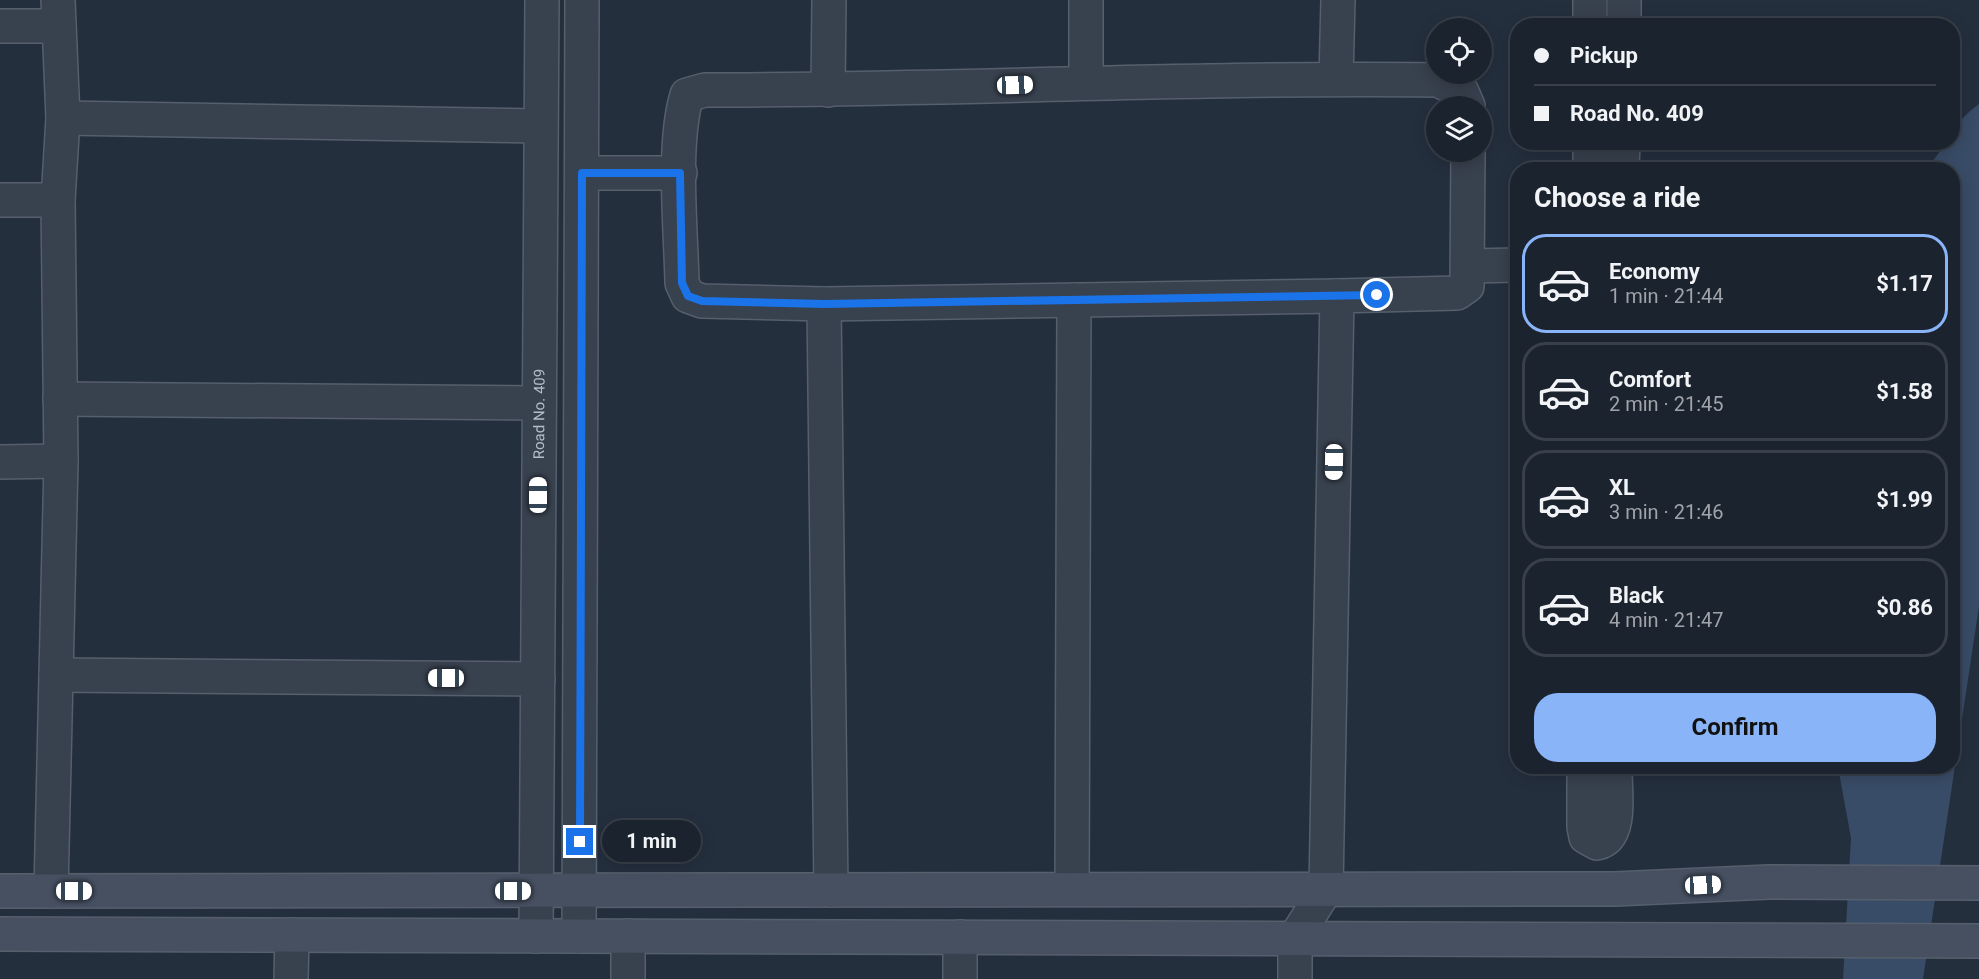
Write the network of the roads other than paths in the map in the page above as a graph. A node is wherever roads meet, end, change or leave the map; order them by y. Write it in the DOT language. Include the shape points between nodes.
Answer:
graph roads {
  1 [pos="542,0"];
  2 [pos="582,0"];
  3 [pos="829,0"];
  4 [pos="1086,0"];
  5 [pos="1338,0"];
  6 [pos="1590,0"];
  7 [pos="1624,0"];
  8 [pos="58,13"];
  9 [pos="1590,18"];
  10 [pos="1624,18"];
  11 [pos="0,26"];
  12 [pos="1336,79"];
  13 [pos="1086,82"];
  14 [pos="828,90"];
  15 [pos="1464,96"];
  16 [pos="63,118"];
  17 [pos="541,126"];
  18 [pos="1468,162"];
  19 [pos="582,173"];
  20 [pos="680,173"];
  21 [pos="0,200"];
  22 [pos="58,201"];
  23 [pos="1510,265"];
  24 [pos="1469,266"];
  25 [pos="1337,296"];
  26 [pos="1074,300"];
  27 [pos="824,304"];
  28 [pos="60,399"];
  29 [pos="539,403"];
  30 [pos="61,461"];
  31 [pos="0,462"];
  32 [pos="56,675"];
  33 [pos="538,679"];
  34 [pos="1584,774"];
  35 [pos="1615,774"];
  36 [pos="1979,883"];
  37 [pos="579,890"];
  38 [pos="831,890"];
  39 [pos="1072,890"];
  40 [pos="1326,890"];
  41 [pos="0,891"];
  42 [pos="51,891"];
  43 [pos="536,891"];
  44 [pos="0,934"];
  45 [pos="292,935"];
  46 [pos="536,936"];
  47 [pos="579,936"];
  48 [pos="628,936"];
  49 [pos="960,937"];
  50 [pos="1295,938"];
  51 [pos="1979,941"];
  52 [pos="291,979"];
  53 [pos="628,979"];
  54 [pos="960,979"];
  55 [pos="1295,979"];
  1 -- 17 [label="street, Road No. 409"];
  2 -- 19 [label="street"];
  3 -- 14 [label="street"];
  4 -- 13 [label="street"];
  5 -- 12 [label="street"];
  6 -- 9 [label="street"];
  7 -- 10 [label="street"];
  8 -- 11 [label="street"];
  8 -- 16 [label="street"];
  12 -- 13 [label="street"];
  12 -- 15 [label="street" via="1438,80"];
  13 -- 14 [label="street"];
  14 -- 20 [label="street" via="705,90 687,95"];
  16 -- 17 [label="street"];
  16 -- 22 [label="street"];
  17 -- 29 [label="street, Road No. 409"];
  18 -- 24 [label="street"];
  19 -- 20 [label="street"];
  19 -- 37 [label="street"];
  20 -- 27 [label="street" via="682,283 688,296 702,301"];
  21 -- 22 [label="street"];
  22 -- 28 [label="street"];
  23 -- 24 [label="street"];
  24 -- 25 [label="street" via="1467,286 1457,293"];
  25 -- 26 [label="street"];
  25 -- 40 [label="street"];
  26 -- 27 [label="street"];
  26 -- 39 [label="street"];
  27 -- 38 [label="street"];
  28 -- 29 [label="street"];
  28 -- 30 [label="street"];
  29 -- 33 [label="street, Road No. 409"];
  30 -- 31 [label="street"];
  30 -- 32 [label="street"];
  32 -- 33 [label="street"];
  32 -- 42 [label="street"];
  33 -- 43 [label="street, Road No. 409"];
  34 -- 35 [label="street" via="1584,828 1586,837 1598,843 1612,834"];
  36 -- 40 [label="street" via="1769,882 1615,889"];
  37 -- 38 [label="street"];
  37 -- 43 [label="street"];
  37 -- 47 [label="street"];
  38 -- 39 [label="street"];
  39 -- 40 [label="street"];
  40 -- 50 [label="street"];
  41 -- 42 [label="street"];
  42 -- 43 [label="street"];
  43 -- 46 [label="street, Road No. 409"];
  44 -- 45 [label="street"];
  45 -- 46 [label="street"];
  45 -- 52 [label="street"];
  46 -- 47 [label="street"];
  47 -- 48 [label="street"];
  48 -- 49 [label="street"];
  48 -- 53 [label="street"];
  49 -- 50 [label="street"];
  49 -- 54 [label="street"];
  50 -- 51 [label="street"];
  50 -- 55 [label="street"];
}
